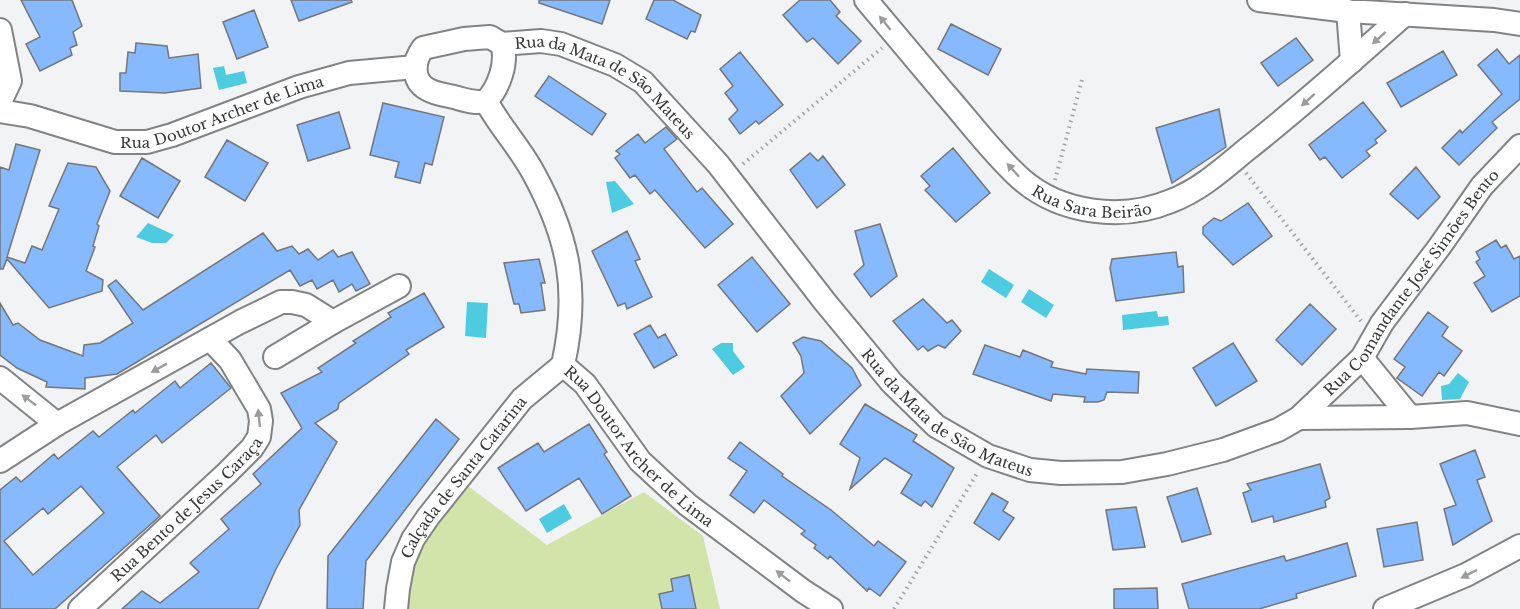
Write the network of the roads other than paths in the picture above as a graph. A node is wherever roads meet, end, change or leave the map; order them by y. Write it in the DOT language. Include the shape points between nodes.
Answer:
graph roads {
  1 [pos="866,0"];
  2 [pos="1259,0"];
  3 [pos="1293,2"];
  4 [pos="1348,10"];
  5 [pos="1405,14"];
  6 [pos="1520,24"];
  7 [pos="0,30"];
  8 [pos="502,44"];
  9 [pos="1352,61"];
  10 [pos="415,67"];
  11 [pos="10,81"];
  12 [pos="486,101"];
  13 [pos="0,102"];
  14 [pos="0,111"];
  15 [pos="30,117"];
  16 [pos="1520,146"];
  17 [pos="399,286"];
  18 [pos="333,322"];
  19 [pos="210,339"];
  20 [pos="275,357"];
  21 [pos="1362,358"];
  22 [pos="563,365"];
  23 [pos="0,378"];
  24 [pos="1410,417"];
  25 [pos="1299,418"];
  26 [pos="57,424"];
  27 [pos="1520,424"];
  28 [pos="0,461"];
  29 [pos="1520,546"];
  30 [pos="80,609"];
  31 [pos="396,609"];
  32 [pos="831,609"];
  33 [pos="1385,609"];
  9 -- 1 [label="street, Rua Sara Beirão, one-way" via="1208,181 1169,202 1104,213 1050,199 1022,179 973,128"];
  2 -- 3 [label="street"];
  3 -- 4 [label="street"];
  4 -- 5 [label="street"];
  4 -- 9 [label="street"];
  5 -- 6 [label="street"];
  5 -- 9 [label="street, Rua Sara Beirão, one-way"];
  7 -- 11 [label="street"];
  8 -- 10 [label="street" via="490,37 434,45 423,48"];
  8 -- 12 [label="street" via="503,66"];
  8 -- 25 [label="street, Rua da Mata de São Mateus" via="561,44 615,65 643,82 718,164 892,383 936,426 988,456 1030,470 1061,474 1122,472 1223,450"];
  10 -- 12 [label="street" via="425,88 478,103"];
  10 -- 15 [label="street, Rua Doutor Archer de Lima" via="379,69 299,87 147,142 115,142"];
  11 -- 13 [label="street"];
  11 -- 15 [label="street"];
  12 -- 22 [label="street, Rua Doutor Archer de Lima" via="533,173 566,251 571,288 570,332"];
  14 -- 15 [label="street, Rua Doutor Archer de Lima"];
  16 -- 21 [label="street, Rua Comandante José Simões Bento" via="1482,186 1382,323"];
  17 -- 18 [label="street"];
  18 -- 19 [label="street" via="306,305 281,302"];
  18 -- 20 [label="street"];
  19 -- 26 [label="street, one-way"];
  30 -- 19 [label="street, Rua Bento de Jesus Caraça, one-way" via="227,473 259,437 259,409 230,360"];
  21 -- 24 [label="street"];
  21 -- 25 [label="street, Rua Comandante José Simões Bento"];
  22 -- 31 [label="street, Calçada de Santa Catarina" via="522,399 428,517 404,562"];
  32 -- 22 [label="street, Rua Doutor Archer de Lima, one-way" via="667,486 640,461 585,384"];
  26 -- 23 [label="street, one-way"];
  24 -- 25 [label="street, Rua da Mata de São Mateus"];
  24 -- 27 [label="street, Rua da Mata de São Mateus" via="1467,413"];
  26 -- 28 [label="street"];
  29 -- 33 [label="street, one-way" via="1466,575"];
}
